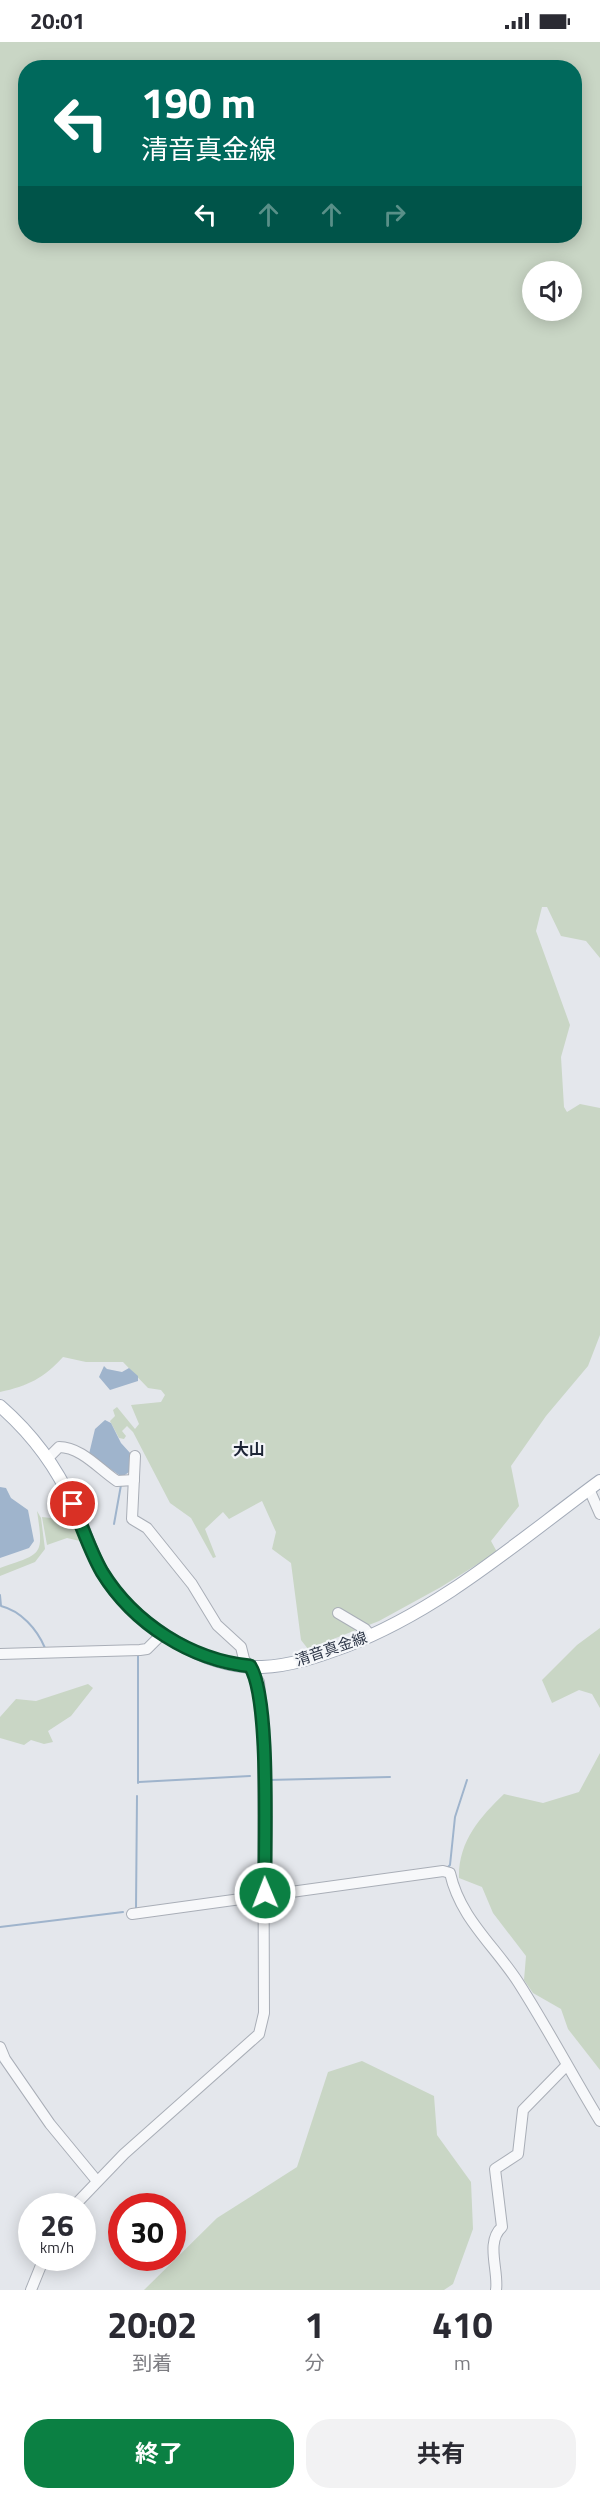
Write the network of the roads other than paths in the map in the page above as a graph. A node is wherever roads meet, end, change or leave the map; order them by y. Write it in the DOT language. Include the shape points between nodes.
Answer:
graph roads {
  1 [pos="0,1406"];
  2 [pos="135,1456"];
  3 [pos="47,1459"];
  4 [pos="126,1481"];
  5 [pos="600,1481"];
  6 [pos="589,1489"];
  7 [pos="600,1514"];
  8 [pos="338,1613"];
  9 [pos="162,1634"];
  10 [pos="371,1636"];
  11 [pos="0,1654"];
  12 [pos="250,1666"];
  13 [pos="265,1894"];
  14 [pos="132,1914"];
  15 [pos="0,2047"];
  16 [pos="2,2059"];
  17 [pos="566,2066"];
  18 [pos="600,2121"];
  19 [pos="97,2181"];
  20 [pos="86,2193"];
  21 [pos="39,2271"];
  22 [pos="31,2290"];
  23 [pos="496,2290"];
  1 -- 3 [label="main road, 清音真金線"];
  2 -- 4 [label="street"];
  3 -- 4 [label="street" via="59,1447 65,1447"];
  3 -- 9 [label="main road, 清音真金線" via="63,1484 102,1572 129,1606"];
  4 -- 12 [label="street" via="132,1519 147,1527 158,1540 217,1625 241,1647"];
  5 -- 6 [label="main road, 清音真金線"];
  6 -- 7 [label="street"];
  6 -- 10 [label="main road, 清音真金線" via="489,1566"];
  8 -- 10 [label="street"];
  9 -- 11 [label="street" via="147,1649 140,1650"];
  9 -- 12 [label="main road, 清音真金線" via="206,1657"];
  10 -- 12 [label="main road, 清音真金線" via="311,1658"];
  12 -- 13 [label="street" via="259,1682 263,1729"];
  13 -- 14 [label="street"];
  13 -- 17 [label="street" via="450,1873 471,1921 519,1983"];
  13 -- 19 [label="street" via="262,2028"];
  15 -- 16 [label="street"];
  16 -- 19 [label="street"];
  17 -- 18 [label="street"];
  17 -- 23 [label="street" via="523,2109 518,2154 495,2169 502,2227 494,2244"];
  19 -- 20 [label="street"];
  21 -- 22 [label="street"];
}
